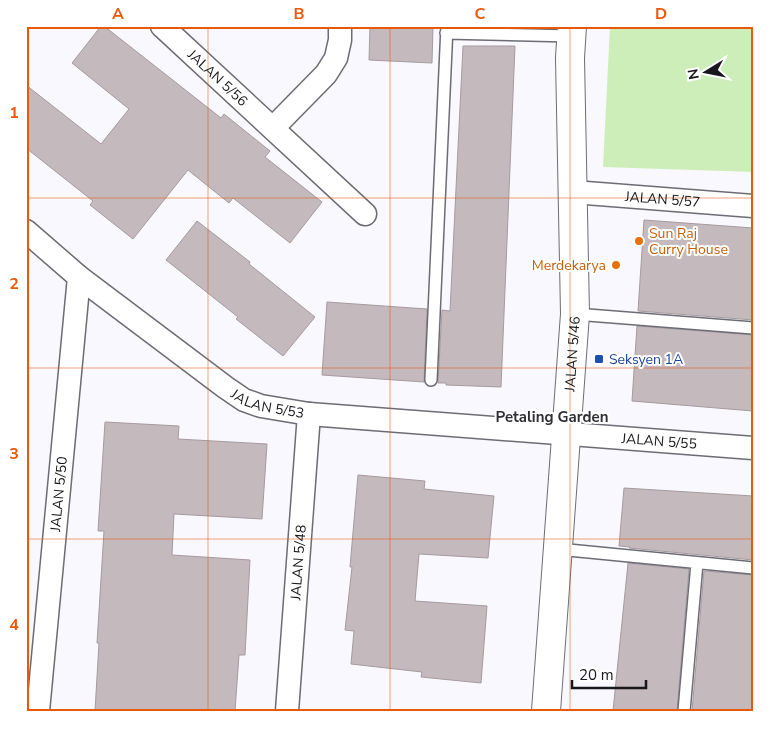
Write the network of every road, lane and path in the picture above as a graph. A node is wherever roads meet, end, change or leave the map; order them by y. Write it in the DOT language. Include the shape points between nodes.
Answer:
graph roads {
  1 [pos="162,26"];
  2 [pos="340,26"];
  3 [pos="446,30"];
  4 [pos="572,31"];
  5 [pos="274,128"];
  6 [pos="572,192"];
  7 [pos="753,206"];
  8 [pos="365,214"];
  9 [pos="26,231"];
  10 [pos="79,277"];
  11 [pos="575,314"];
  12 [pos="753,328"];
  13 [pos="431,380"];
  14 [pos="308,414"];
  15 [pos="566,434"];
  16 [pos="753,448"];
  17 [pos="558,549"];
  18 [pos="697,563"];
  19 [pos="753,568"];
  20 [pos="38,711"];
  21 [pos="287,711"];
  22 [pos="546,711"];
  23 [pos="684,711"];
  1 -- 5 [label="street, JALAN 5/56"];
  2 -- 5 [label="street" via="336,58 326,74"];
  3 -- 4 [label="lane"];
  3 -- 13 [label="lane"];
  4 -- 6 [label="street, JALAN 5/46"];
  5 -- 8 [label="street, JALAN 5/56"];
  6 -- 7 [label="street, JALAN 5/57"];
  6 -- 11 [label="street, JALAN 5/46"];
  9 -- 10 [label="street, JALAN 5/53"];
  10 -- 14 [label="street, JALAN 5/53" via="244,400"];
  10 -- 20 [label="street, JALAN 5/50"];
  11 -- 12 [label="lane"];
  11 -- 15 [label="street, JALAN 5/46"];
  14 -- 15 [label="street, JALAN 5/53"];
  14 -- 21 [label="street, JALAN 5/48"];
  15 -- 16 [label="street, JALAN 5/55"];
  15 -- 17 [label="street, JALAN 5/46"];
  17 -- 18 [label="lane"];
  17 -- 22 [label="street, JALAN 5/46"];
  18 -- 19 [label="lane"];
  18 -- 23 [label="lane"];
}
